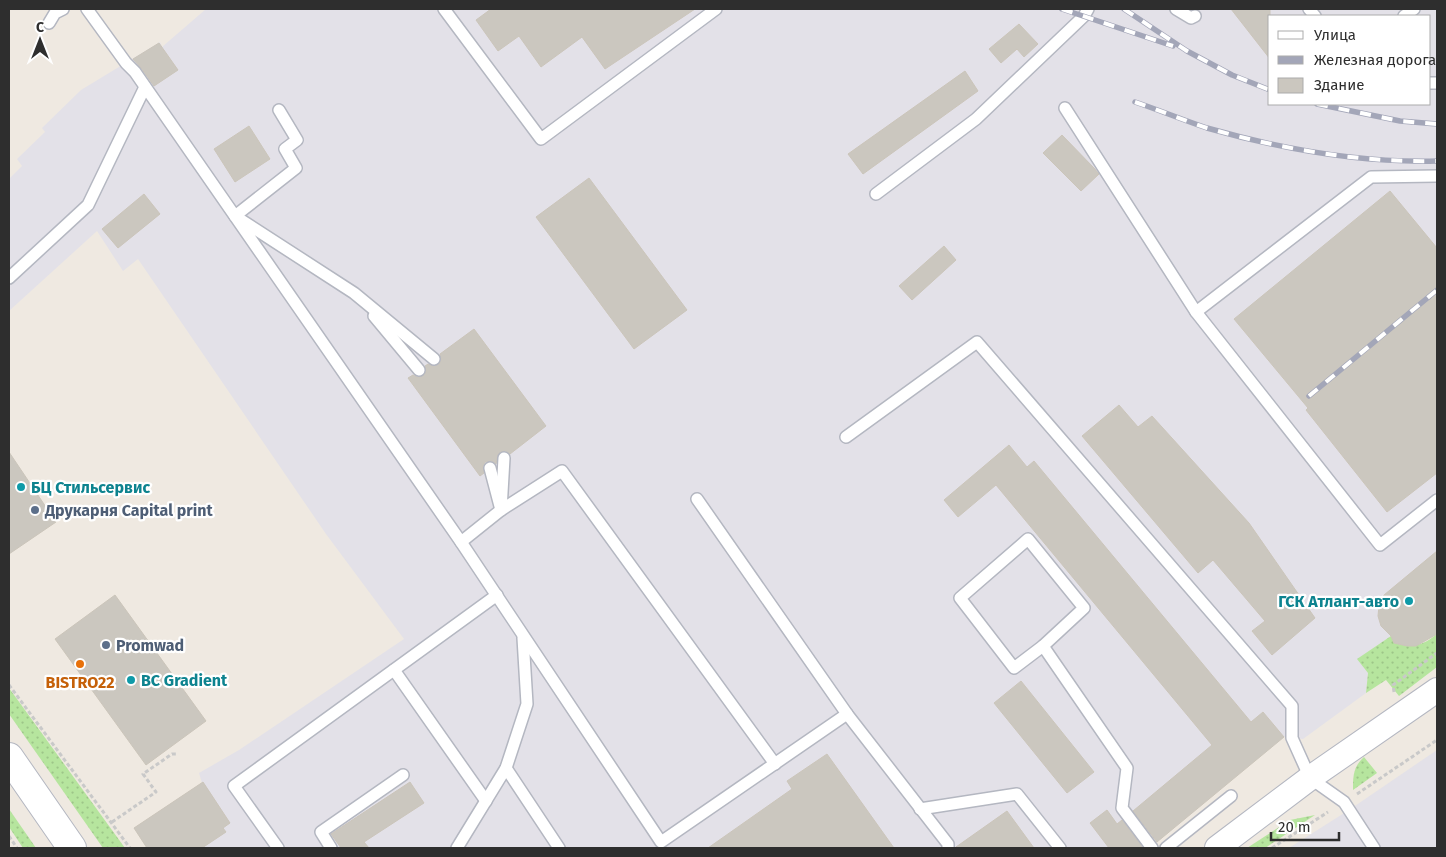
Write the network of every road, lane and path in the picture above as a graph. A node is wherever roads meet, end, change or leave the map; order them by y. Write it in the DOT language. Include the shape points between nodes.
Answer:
graph roads {
  1 [pos="62,9"];
  2 [pos="87,9"];
  3 [pos="444,9"];
  4 [pos="716,9"];
  5 [pos="1088,9"];
  6 [pos="1176,9"];
  7 [pos="1195,16"];
  8 [pos="49,23"];
  9 [pos="145,87"];
  10 [pos="1065,108"];
  11 [pos="279,110"];
  12 [pos="1437,176"];
  13 [pos="876,194"];
  14 [pos="234,216"];
  15 [pos="9,278"];
  16 [pos="354,293"];
  17 [pos="1196,312"];
  18 [pos="434,358"];
  19 [pos="420,370"];
  20 [pos="846,437"];
  21 [pos="504,458"];
  22 [pos="490,468"];
  23 [pos="697,499"];
  24 [pos="1437,500"];
  25 [pos="501,510"];
  26 [pos="461,542"];
  27 [pos="497,595"];
  28 [pos="523,636"];
  29 [pos="1043,646"];
  30 [pos="1437,653"];
  31 [pos="394,670"];
  32 [pos="9,685"];
  33 [pos="1393,685"];
  34 [pos="1437,690"];
  35 [pos="847,714"];
  36 [pos="178,754"];
  37 [pos="775,764"];
  38 [pos="506,768"];
  39 [pos="12,769"];
  40 [pos="403,775"];
  41 [pos="1310,778"];
  42 [pos="1231,796"];
  43 [pos="486,801"];
  44 [pos="920,809"];
  45 [pos="112,822"];
  46 [pos="9,836"];
  47 [pos="17,848"];
  48 [pos="72,848"];
  49 [pos="130,848"];
  50 [pos="278,848"];
  51 [pos="331,848"];
  52 [pos="456,848"];
  53 [pos="559,848"];
  54 [pos="948,848"];
  55 [pos="1060,848"];
  56 [pos="1152,848"];
  57 [pos="1166,848"];
  58 [pos="1217,848"];
  59 [pos="1374,848"];
  1 -- 8 [label="lane"];
  2 -- 9 [label="lane"];
  3 -- 4 [label="lane" via="541,139"];
  5 -- 13 [label="lane" via="976,120"];
  6 -- 7 [label="lane" via="1191,18"];
  9 -- 14 [label="lane"];
  9 -- 15 [label="lane" via="88,205"];
  10 -- 17 [label="lane"];
  11 -- 14 [label="lane" via="297,140 285,149 296,168"];
  12 -- 17 [label="lane" via="1371,177"];
  14 -- 16 [label="lane"];
  14 -- 26 [label="lane"];
  16 -- 18 [label="lane"];
  16 -- 19 [label="lane"];
  17 -- 24 [label="lane" via="1380,544"];
  20 -- 41 [label="lane" via="977,342 1292,706 1292,738"];
  21 -- 25 [label="lane"];
  22 -- 25 [label="lane"];
  23 -- 35 [label="lane"];
  25 -- 26 [label="lane"];
  25 -- 37 [label="lane" via="562,471"];
  26 -- 27 [label="lane"];
  27 -- 28 [label="lane"];
  27 -- 31 [label="lane"];
  28 -- 37 [label="lane" via="661,842"];
  28 -- 38 [label="lane" via="527,704"];
  29 -- 29 [label="lane" via="1084,608 1028,539 960,598 1014,668"];
  29 -- 56 [label="lane" via="1127,768 1122,808"];
  30 -- 33 [label="path"];
  31 -- 43 [label="lane"];
  31 -- 50 [label="lane" via="234,786"];
  32 -- 45 [label="path"];
  34 -- 41 [label="street"];
  35 -- 37 [label="lane"];
  35 -- 44 [label="lane"];
  36 -- 45 [label="path" via="172,754 143,774 156,792"];
  38 -- 43 [label="lane"];
  38 -- 53 [label="lane"];
  39 -- 48 [label="main road"];
  40 -- 51 [label="lane" via="321,832"];
  41 -- 58 [label="street"];
  41 -- 59 [label="lane" via="1344,802"];
  42 -- 57 [label="lane"];
  43 -- 52 [label="lane"];
  44 -- 54 [label="lane"];
  44 -- 55 [label="lane" via="1017,794"];
  45 -- 49 [label="path"];
  46 -- 47 [label="path"];
}
